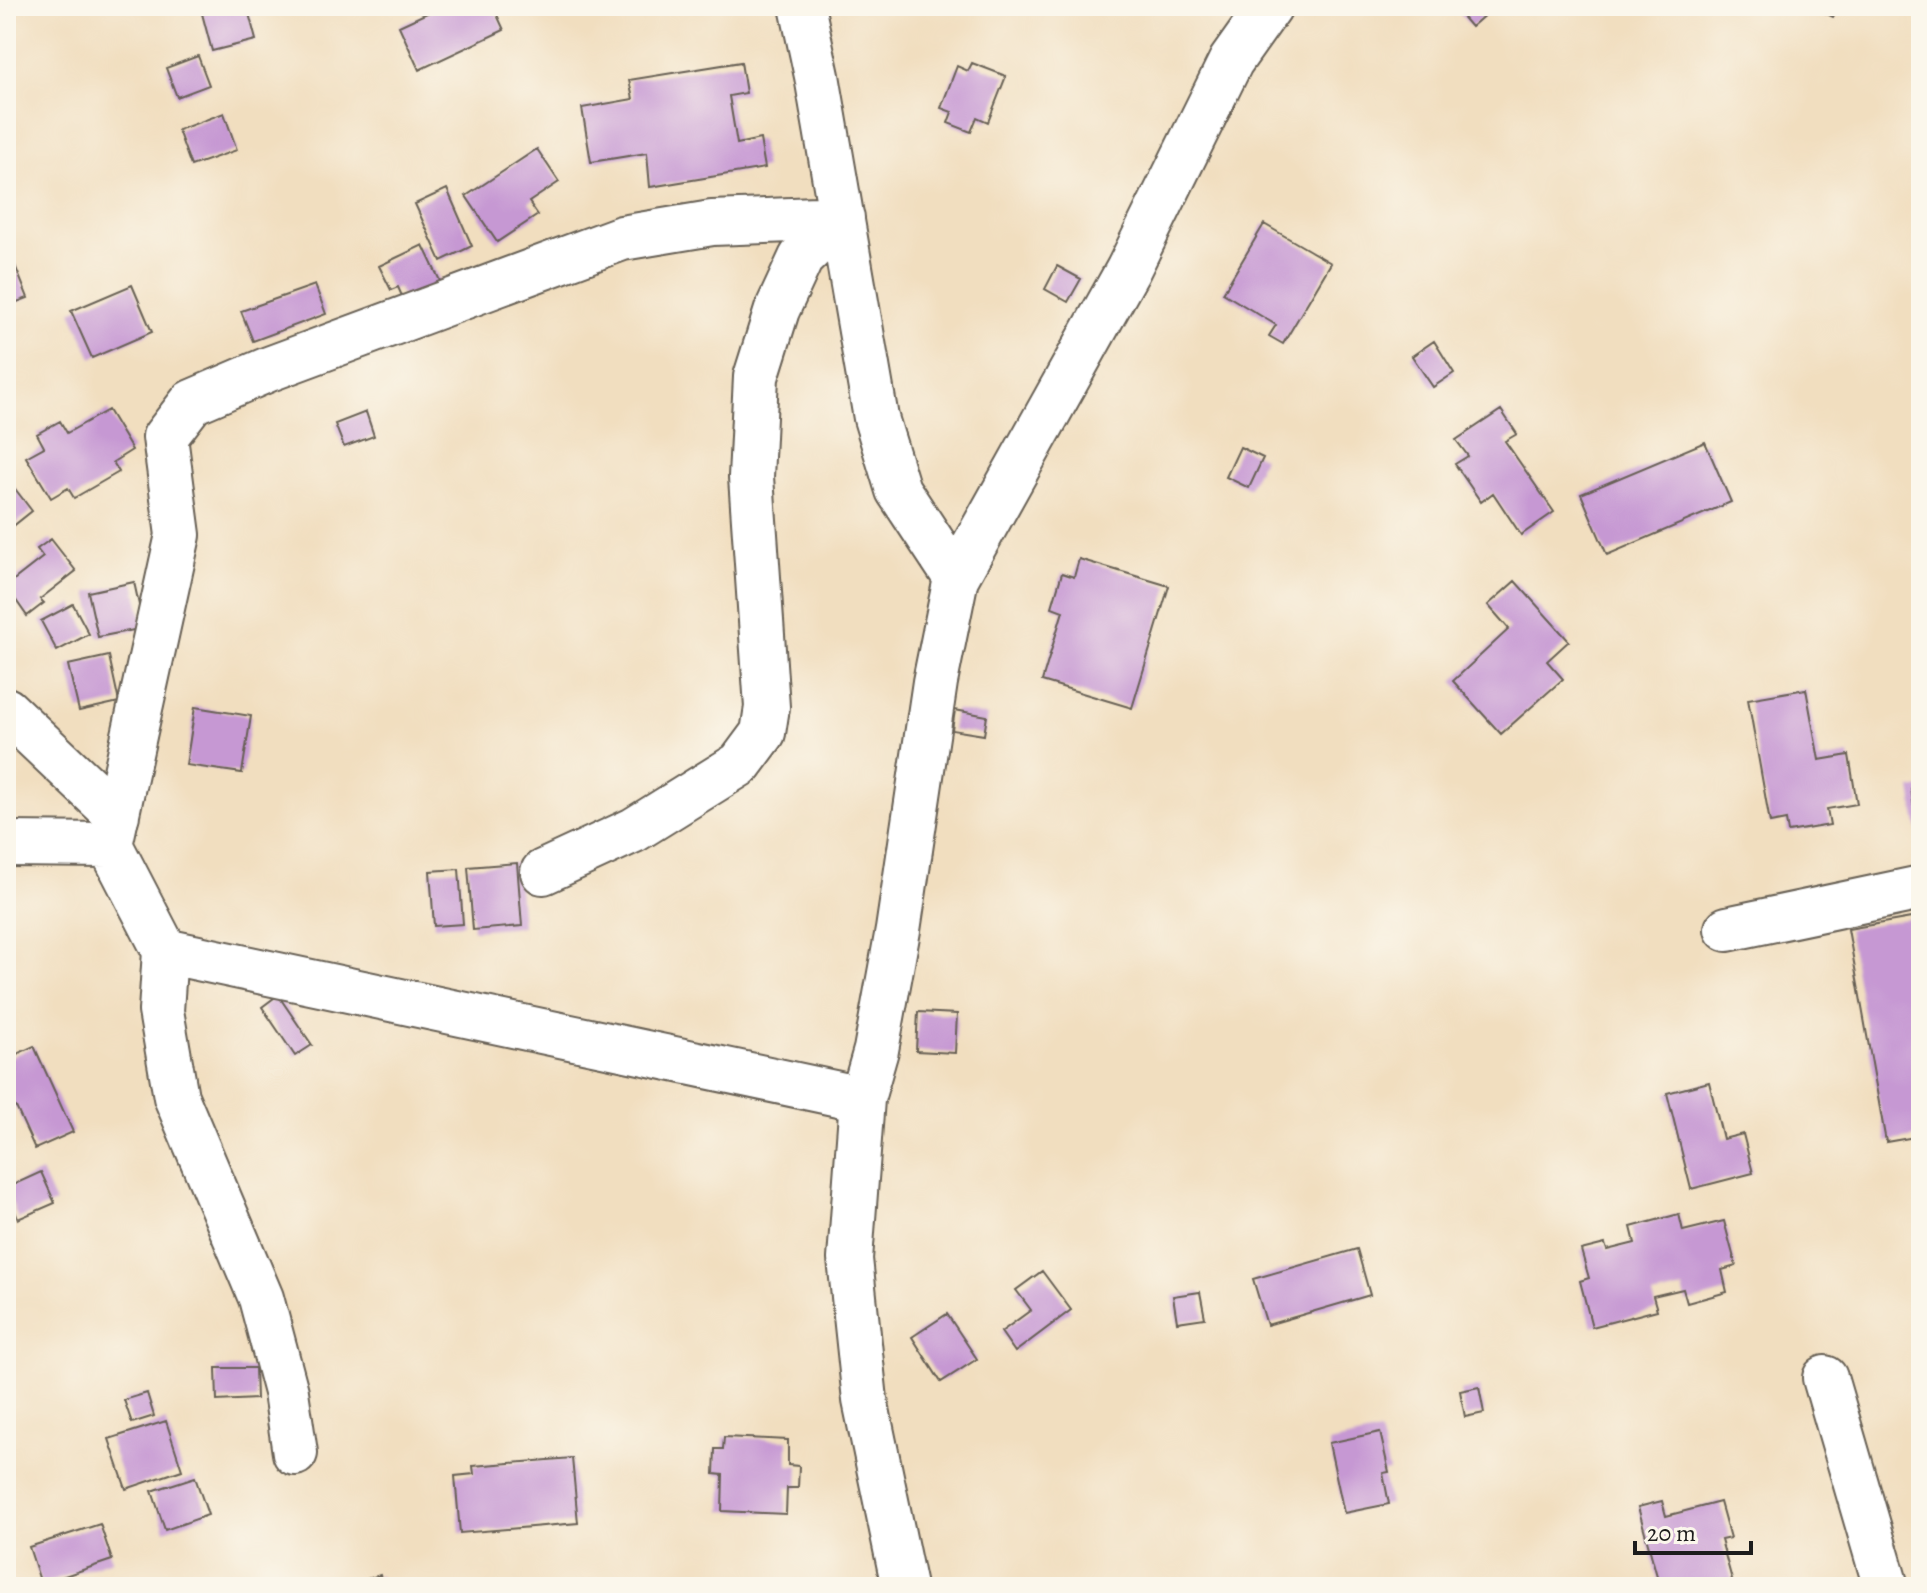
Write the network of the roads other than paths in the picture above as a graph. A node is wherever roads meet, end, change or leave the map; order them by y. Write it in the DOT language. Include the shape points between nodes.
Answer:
graph roads {
  1 [pos="802,6"];
  2 [pos="1270,6"];
  3 [pos="842,218"];
  4 [pos="956,578"];
  5 [pos="6,710"];
  6 [pos="114,830"];
  7 [pos="6,844"];
  8 [pos="543,872"];
  9 [pos="1921,888"];
  10 [pos="1727,929"];
  11 [pos="165,951"];
  12 [pos="862,1099"];
  13 [pos="1825,1378"];
  14 [pos="295,1453"];
  15 [pos="904,1587"];
  16 [pos="1886,1587"];
  1 -- 3 [label="street"];
  2 -- 4 [label="street" via="1231,61 1128,270"];
  3 -- 4 [label="street" via="876,418 898,490"];
  3 -- 6 [label="street" via="712,223 622,238 192,402 165,437 178,535"];
  3 -- 8 [label="street" via="801,258 777,310 756,377 751,477 767,707 763,733 740,764 634,830"];
  4 -- 12 [label="street" via="898,930"];
  5 -- 6 [label="street"];
  6 -- 7 [label="street"];
  6 -- 11 [label="street"];
  9 -- 10 [label="street"];
  11 -- 12 [label="street"];
  11 -- 14 [label="street" via="161,1011 176,1097 261,1298 286,1392"];
  12 -- 15 [label="street" via="850,1259 865,1400"];
  13 -- 16 [label="street"];
}
